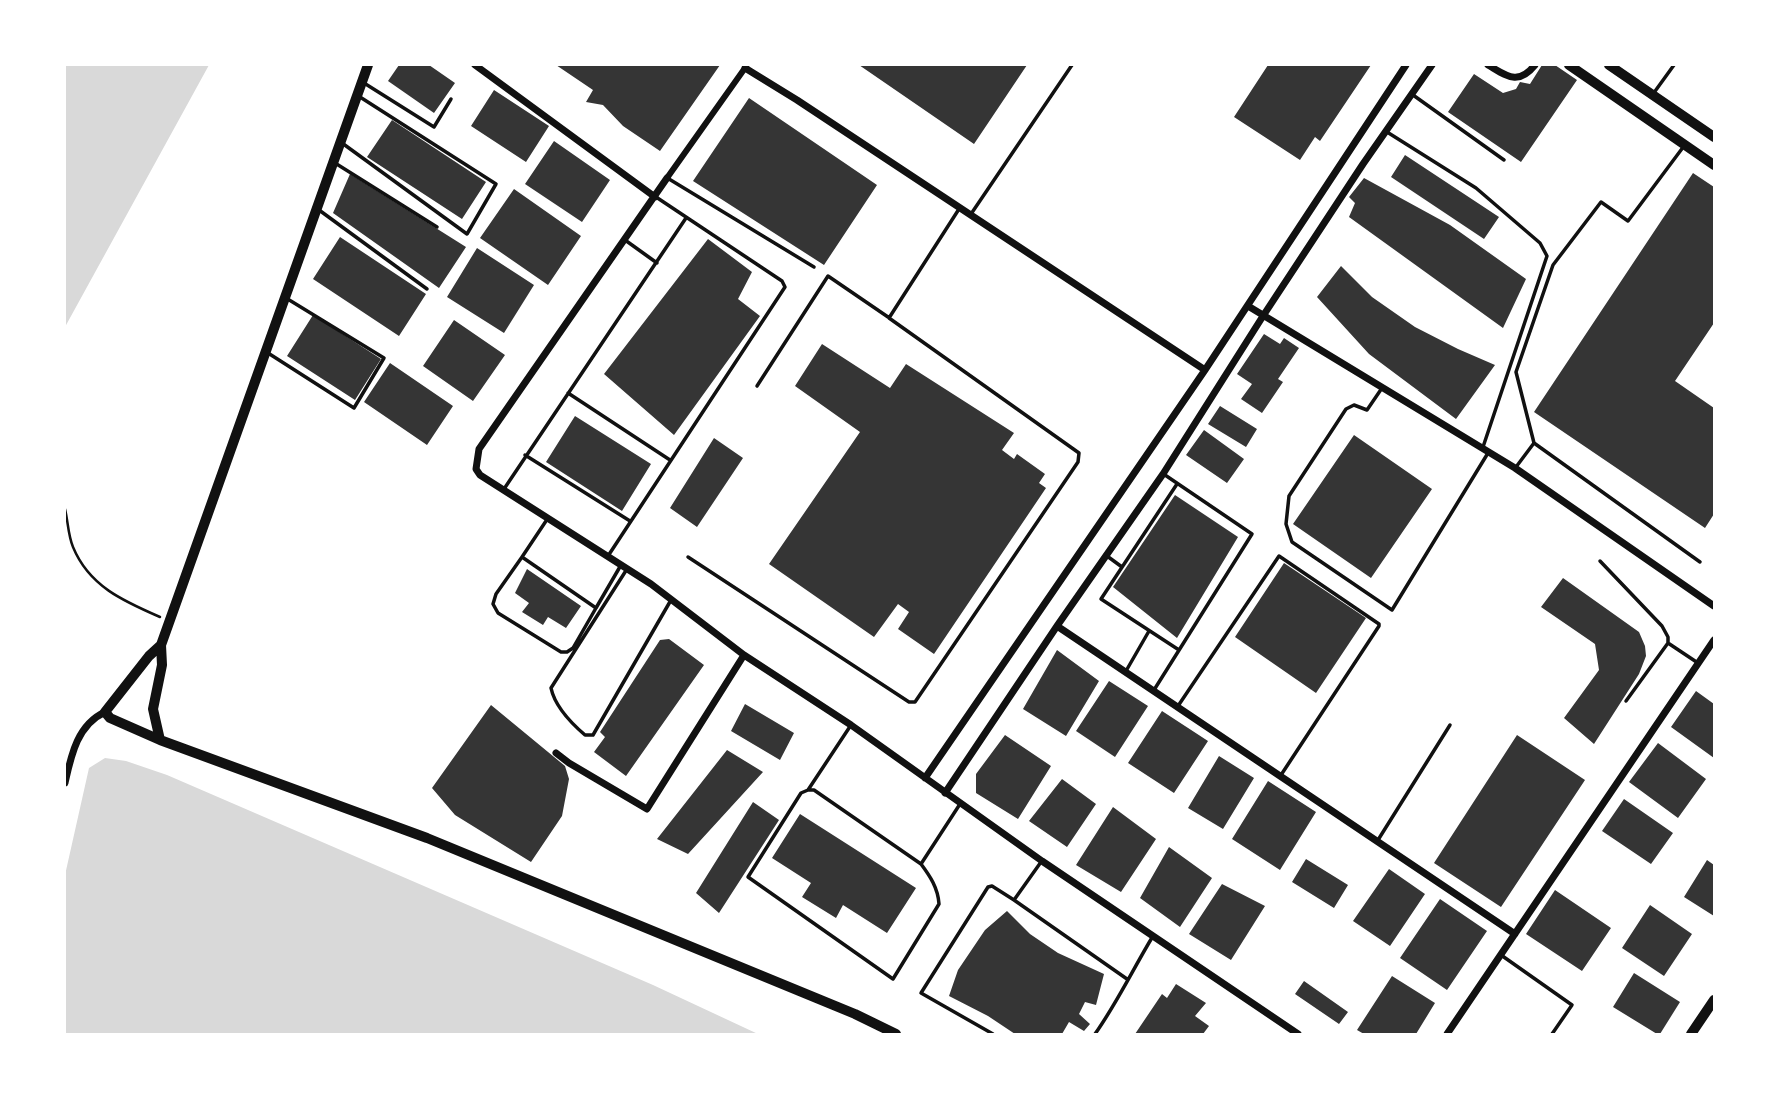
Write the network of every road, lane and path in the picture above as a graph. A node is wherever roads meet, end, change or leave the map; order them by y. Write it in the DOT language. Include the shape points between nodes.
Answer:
graph roads {
  1 [pos="368,65"];
  2 [pos="475,65"];
  3 [pos="1072,65"];
  4 [pos="1405,65"];
  5 [pos="1432,65"];
  6 [pos="1488,65"];
  7 [pos="1535,65"];
  8 [pos="1569,65"];
  9 [pos="1609,65"];
  10 [pos="1674,65"];
  11 [pos="746,66"];
  12 [pos="363,82"];
  13 [pos="1412,94"];
  14 [pos="1653,94"];
  15 [pos="358,95"];
  16 [pos="451,99"];
  17 [pos="1385,132"];
  18 [pos="1714,137"];
  19 [pos="341,142"];
  20 [pos="1685,145"];
  21 [pos="1504,160"];
  22 [pos="333,162"];
  23 [pos="1714,165"];
  24 [pos="667,178"];
  25 [pos="656,197"];
  26 [pos="960,208"];
  27 [pos="317,209"];
  28 [pos="971,215"];
  29 [pos="686,218"];
  30 [pos="437,227"];
  31 [pos="625,240"];
  32 [pos="657,263"];
  33 [pos="814,267"];
  34 [pos="427,289"];
  35 [pos="285,297"];
  36 [pos="1248,306"];
  37 [pos="1263,316"];
  38 [pos="888,318"];
  39 [pos="265,351"];
  40 [pos="1205,370"];
  41 [pos="757,386"];
  42 [pos="1382,388"];
  43 [pos="568,393"];
  44 [pos="1534,443"];
  45 [pos="1485,450"];
  46 [pos="525,455"];
  47 [pos="670,460"];
  48 [pos="1515,468"];
  49 [pos="1163,474"];
  50 [pos="1177,484"];
  51 [pos="503,490"];
  52 [pos="65,509"];
  53 [pos="548,518"];
  54 [pos="630,522"];
  55 [pos="1106,555"];
  56 [pos="607,556"];
  57 [pos="522,557"];
  58 [pos="688,557"];
  59 [pos="1600,561"];
  60 [pos="1700,562"];
  61 [pos="624,567"];
  62 [pos="1122,567"];
  63 [pos="671,600"];
  64 [pos="1714,606"];
  65 [pos="596,608"];
  66 [pos="171,622"];
  67 [pos="1057,626"];
  68 [pos="1149,631"];
  69 [pos="1714,640"];
  70 [pos="1668,643"];
  71 [pos="161,645"];
  72 [pos="1179,650"];
  73 [pos="744,655"];
  74 [pos="1698,664"];
  75 [pos="1125,673"];
  76 [pos="1153,692"];
  77 [pos="1626,701"];
  78 [pos="1177,708"];
  79 [pos="105,712"];
  80 [pos="851,725"];
  81 [pos="1450,725"];
  82 [pos="160,740"];
  83 [pos="556,752"];
  84 [pos="1280,777"];
  85 [pos="925,779"];
  86 [pos="65,783"];
  87 [pos="808,790"];
  88 [pos="945,793"];
  89 [pos="960,804"];
  90 [pos="1377,842"];
  91 [pos="1042,861"];
  92 [pos="921,864"];
  93 [pos="1014,900"];
  94 [pos="1515,934"];
  95 [pos="1153,936"];
  96 [pos="1501,955"];
  97 [pos="1127,979"];
  98 [pos="1714,1000"];
  99 [pos="896,1034"];
  100 [pos="993,1034"];
  101 [pos="1095,1034"];
  102 [pos="1298,1034"];
  103 [pos="1447,1034"];
  104 [pos="1552,1034"];
  105 [pos="1691,1034"];
  1 -- 12 [label="street"];
  2 -- 25 [label="street"];
  3 -- 28 [label="lane"];
  4 -- 36 [label="street"];
  5 -- 13 [label="street"];
  6 -- 7 [label="street" via="1509,77 1520,77"];
  8 -- 20 [label="main road"];
  9 -- 14 [label="main road"];
  10 -- 14 [label="lane"];
  11 -- 24 [label="street"];
  11 -- 26 [label="street"];
  12 -- 15 [label="street"];
  12 -- 16 [label="lane" via="434,127"];
  13 -- 17 [label="street"];
  13 -- 21 [label="lane"];
  14 -- 18 [label="main road"];
  15 -- 19 [label="street"];
  15 -- 19 [label="lane" via="496,184 467,234"];
  17 -- 37 [label="street"];
  17 -- 45 [label="lane" via="1476,188 1540,243 1547,256"];
  19 -- 22 [label="street"];
  20 -- 23 [label="main road"];
  20 -- 44 [label="lane" via="1628,221 1601,202 1553,265 1516,372"];
  22 -- 27 [label="street"];
  22 -- 30 [label="lane"];
  24 -- 25 [label="street"];
  24 -- 33 [label="lane"];
  25 -- 29 [label="lane"];
  25 -- 31 [label="street"];
  26 -- 28 [label="street"];
  26 -- 38 [label="lane"];
  27 -- 34 [label="lane"];
  27 -- 35 [label="street"];
  28 -- 40 [label="street"];
  29 -- 32 [label="lane"];
  29 -- 47 [label="lane" via="785,286"];
  31 -- 32 [label="lane"];
  31 -- 51 [label="street" via="479,449 476,469"];
  32 -- 43 [label="lane"];
  35 -- 39 [label="street"];
  35 -- 39 [label="lane" via="384,358 354,408"];
  36 -- 37 [label="street"];
  36 -- 40 [label="street"];
  37 -- 42 [label="street"];
  37 -- 49 [label="street"];
  38 -- 41 [label="lane" via="828,276"];
  38 -- 58 [label="lane" via="1079,453 1079,462 915,702"];
  39 -- 66 [label="street"];
  40 -- 85 [label="street"];
  42 -- 45 [label="street"];
  42 -- 45 [label="lane" via="1367,410 1354,405 1346,409 1289,496 1286,524 1292,542 1392,610"];
  43 -- 46 [label="lane"];
  43 -- 47 [label="lane"];
  44 -- 48 [label="lane"];
  44 -- 60 [label="lane"];
  45 -- 48 [label="street"];
  46 -- 51 [label="lane"];
  46 -- 54 [label="lane"];
  47 -- 54 [label="lane"];
  48 -- 64 [label="street"];
  49 -- 50 [label="lane"];
  49 -- 55 [label="street"];
  50 -- 62 [label="lane"];
  50 -- 72 [label="lane" via="1252,534"];
  51 -- 53 [label="street"];
  52 -- 66 [label="path" via="72,545 100,586"];
  53 -- 56 [label="street"];
  53 -- 57 [label="lane"];
  54 -- 56 [label="lane"];
  55 -- 62 [label="lane"];
  55 -- 67 [label="street"];
  56 -- 61 [label="street"];
  57 -- 65 [label="lane"];
  57 -- 65 [label="lane" via="496,594 493,604 498,613 567,652"];
  59 -- 70 [label="lane" via="1662,626"];
  61 -- 63 [label="street"];
  61 -- 63 [label="lane" via="551,688 585,735 593,735"];
  61 -- 65 [label="lane"];
  62 -- 68 [label="lane" via="1101,599"];
  63 -- 73 [label="street"];
  66 -- 71 [label="street"];
  67 -- 75 [label="street"];
  67 -- 88 [label="street"];
  68 -- 72 [label="lane"];
  68 -- 75 [label="lane"];
  69 -- 74 [label="street"];
  70 -- 74 [label="lane"];
  70 -- 77 [label="lane"];
  71 -- 79 [label="street"];
  71 -- 82 [label="street" via="153,709"];
  72 -- 76 [label="lane"];
  73 -- 80 [label="street"];
  73 -- 83 [label="street" via="647,809"];
  74 -- 94 [label="street"];
  75 -- 76 [label="street"];
  76 -- 78 [label="street"];
  78 -- 84 [label="street"];
  78 -- 84 [label="lane" via="1279,556 1379,624"];
  79 -- 82 [label="street"];
  79 -- 86 [label="street" via="93,718 80,736"];
  80 -- 85 [label="street"];
  80 -- 87 [label="lane"];
  81 -- 90 [label="lane"];
  82 -- 99 [label="street" via="427,838"];
  84 -- 90 [label="street"];
  85 -- 88 [label="street"];
  87 -- 92 [label="lane"];
  87 -- 92 [label="lane" via="748,877 893,979 939,904 939,895"];
  88 -- 89 [label="street"];
  89 -- 91 [label="street"];
  89 -- 92 [label="lane"];
  90 -- 94 [label="street"];
  91 -- 93 [label="lane"];
  91 -- 95 [label="street"];
  93 -- 97 [label="lane"];
  93 -- 100 [label="lane" via="988,887 921,993"];
  94 -- 96 [label="street"];
  95 -- 97 [label="lane"];
  95 -- 102 [label="street"];
  96 -- 103 [label="street"];
  96 -- 104 [label="lane" via="1572,1005"];
  97 -- 101 [label="lane"];
  98 -- 105 [label="street"];
}
